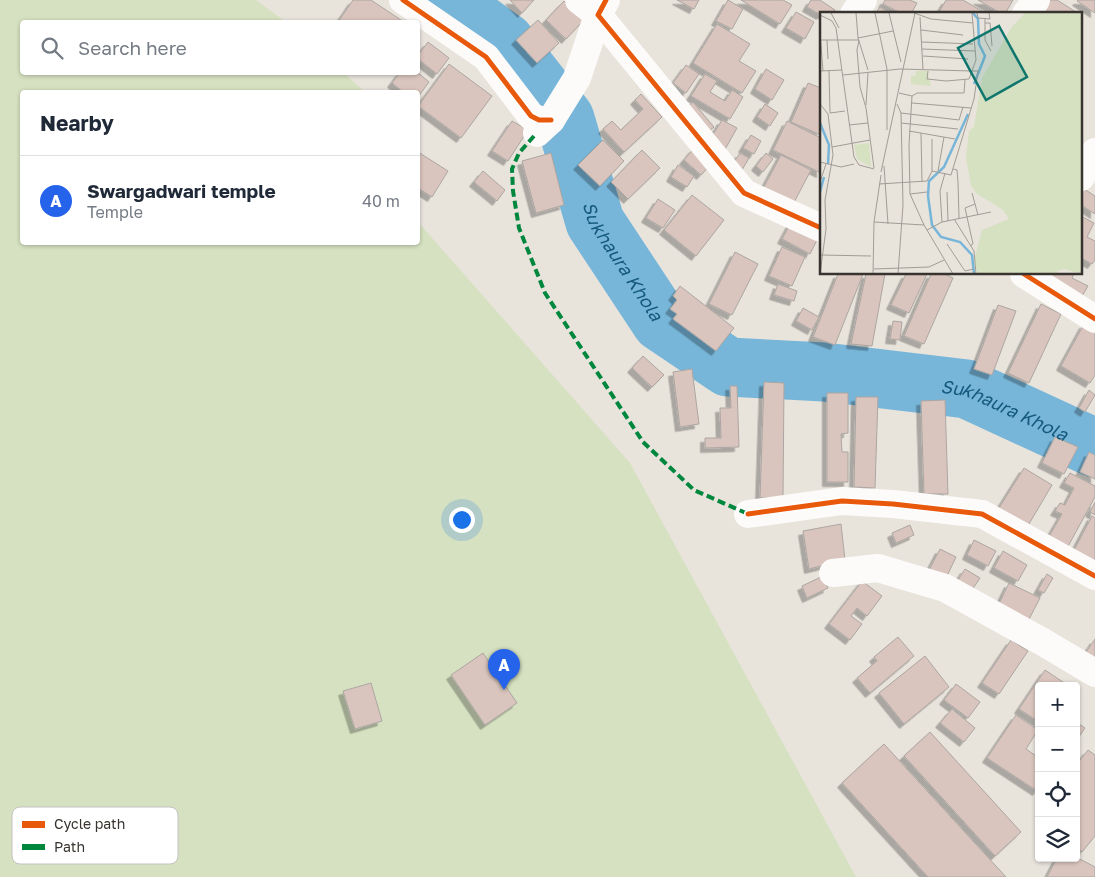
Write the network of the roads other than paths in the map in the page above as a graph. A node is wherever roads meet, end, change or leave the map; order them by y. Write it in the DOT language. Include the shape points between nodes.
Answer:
graph roads {
  1 [pos="402,0"];
  2 [pos="863,0"];
  3 [pos="1036,0"];
  4 [pos="594,5"];
  5 [pos="855,12"];
  6 [pos="1027,12"];
  7 [pos="1095,152"];
  8 [pos="1082,175"];
  9 [pos="820,228"];
  10 [pos="1028,275"];
  11 [pos="1095,319"];
  12 [pos="748,514"];
  13 [pos="833,573"];
  14 [pos="1095,576"];
  15 [pos="1095,673"];
  1 -- 4 [label="street" via="486,57 531,116 539,120 542,128 577,78"];
  2 -- 5 [label="street"];
  3 -- 6 [label="street"];
  4 -- 9 [label="street" via="744,193"];
  7 -- 8 [label="street"];
  10 -- 11 [label="street"];
  12 -- 14 [label="street" via="842,501 982,514"];
  13 -- 15 [label="street" via="878,568 945,588"];
}
